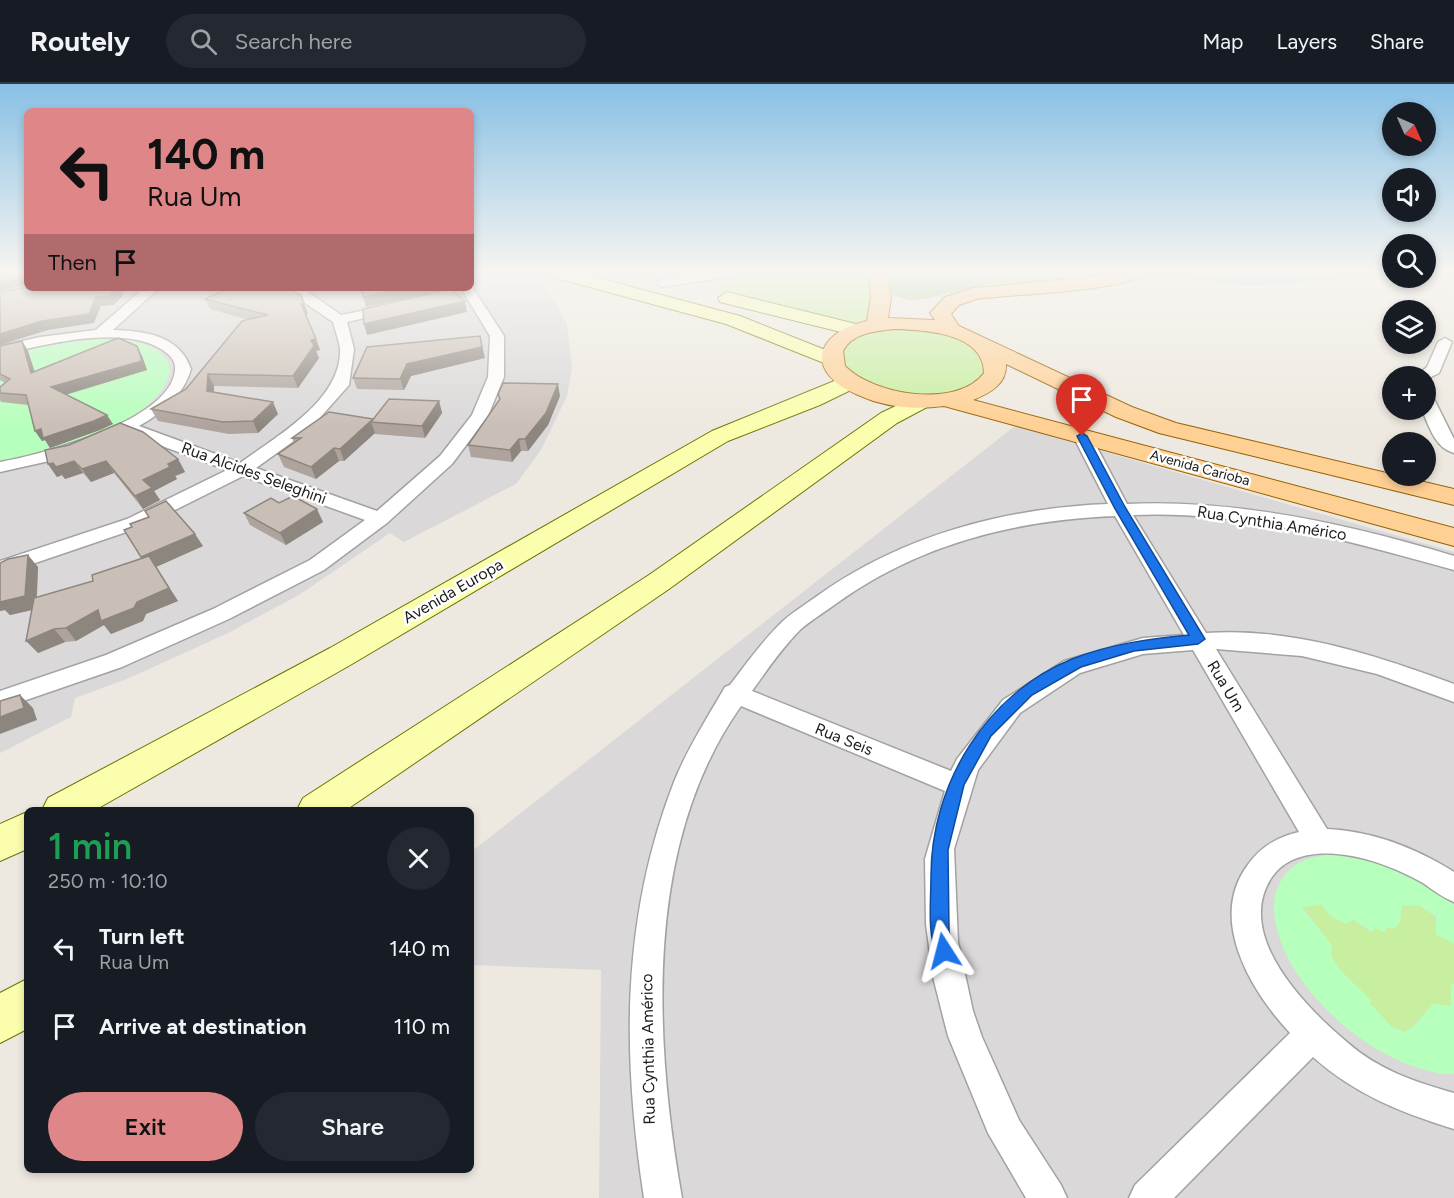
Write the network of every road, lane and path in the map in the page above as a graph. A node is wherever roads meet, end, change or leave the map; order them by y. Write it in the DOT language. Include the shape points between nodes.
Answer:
graph roads {
  1 [pos="112,323"];
  2 [pos="340,323"];
  3 [pos="488,323"];
  4 [pos="741,323"];
  5 [pos="844,323"];
  6 [pos="869,323"];
  7 [pos="950,323"];
  8 [pos="867,328"];
  9 [pos="100,334"];
  10 [pos="961,335"];
  11 [pos="1445,342"];
  12 [pos="0,351"];
  13 [pos="831,359"];
  14 [pos="1436,366"];
  15 [pos="849,382"];
  16 [pos="933,401"];
  17 [pos="1435,420"];
  18 [pos="128,428"];
  19 [pos="1082,436"];
  20 [pos="1454,448"];
  21 [pos="0,467"];
  22 [pos="243,469"];
  23 [pos="1454,497"];
  24 [pos="1119,507"];
  25 [pos="380,519"];
  26 [pos="1454,537"];
  27 [pos="1454,563"];
  28 [pos="0,568"];
  29 [pos="1198,639"];
  30 [pos="733,693"];
  31 [pos="1454,693"];
  32 [pos="0,700"];
  33 [pos="956,784"];
  34 [pos="66,807"];
  35 [pos="321,807"];
  36 [pos="24,831"];
  37 [pos="1319,841"];
  38 [pos="0,844"];
  39 [pos="1454,888"];
  40 [pos="24,1004"];
  41 [pos="0,1020"];
  42 [pos="1312,1035"];
  43 [pos="1454,1111"];
  44 [pos="663,1198"];
  45 [pos="1048,1198"];
  46 [pos="1148,1198"];
  1 -- 9 [label="street"];
  2 -- 22 [label="street" via="347,349 341,385 303,426"];
  3 -- 25 [label="street" via="497,336 495,377 480,416 446,460"];
  4 -- 13 [label="main road"];
  5 -- 8 [label="main road"];
  6 -- 8 [label="main road"];
  7 -- 10 [label="main road"];
  8 -- 10 [label="main road, Avenida Carioba" via="915,324"];
  8 -- 13 [label="main road" via="842,338 833,348"];
  9 -- 12 [label="street"];
  9 -- 18 [label="street" via="159,342 177,353 183,369 176,388"];
  10 -- 16 [label="main road" via="985,349 994,361 995,374 987,385 970,394"];
  10 -- 23 [label="main road, Avenida Carioba" via="1124,412 1168,428"];
  11 -- 14 [label="street"];
  13 -- 15 [label="main road" via="836,371"];
  15 -- 16 [label="main road, Avenida Carioba" via="893,399"];
  15 -- 34 [label="main road, Avenida Europa" via="720,436 341,656"];
  16 -- 19 [label="main road, Avenida Carioba"];
  16 -- 35 [label="main road" via="889,418 659,582"];
  17 -- 20 [label="street" via="1443,438"];
  18 -- 21 [label="street" via="70,451"];
  18 -- 22 [label="street, Rua Alcides Seleghini"];
  19 -- 24 [label="street, Rua Um"];
  19 -- 26 [label="main road, Avenida Carioba"];
  22 -- 25 [label="street, Rua Alcides Seleghini"];
  22 -- 28 [label="street" via="135,523"];
  24 -- 27 [label="street, Rua Cynthia Américo" via="1217,511 1322,527"];
  24 -- 29 [label="street, Rua Um"];
  24 -- 30 [label="street, Rua Cynthia Américo" via="1028,516 944,537 865,572 795,623"];
  25 -- 32 [label="street" via="317,565 221,614 114,661"];
  29 -- 31 [label="street" via="1255,641 1317,651 1382,667"];
  29 -- 33 [label="street" via="1134,646 1077,663 1027,691 986,731"];
  29 -- 37 [label="street, Rua Um"];
  30 -- 33 [label="street, Rua Seis"];
  30 -- 44 [label="street, Rua Cynthia Américo" via="690,770 659,866 644,986 650,1137"];
  33 -- 45 [label="street" via="939,850 940,931 962,1028 1009,1138"];
  36 -- 38 [label="main road"];
  37 -- 39 [label="street" via="1357,844 1399,857"];
  37 -- 42 [label="street" via="1287,847 1263,863 1249,887 1245,918 1255,955 1277,995"];
  40 -- 41 [label="main road"];
  42 -- 43 [label="street" via="1357,1071 1408,1098"];
  42 -- 46 [label="street"];
}
